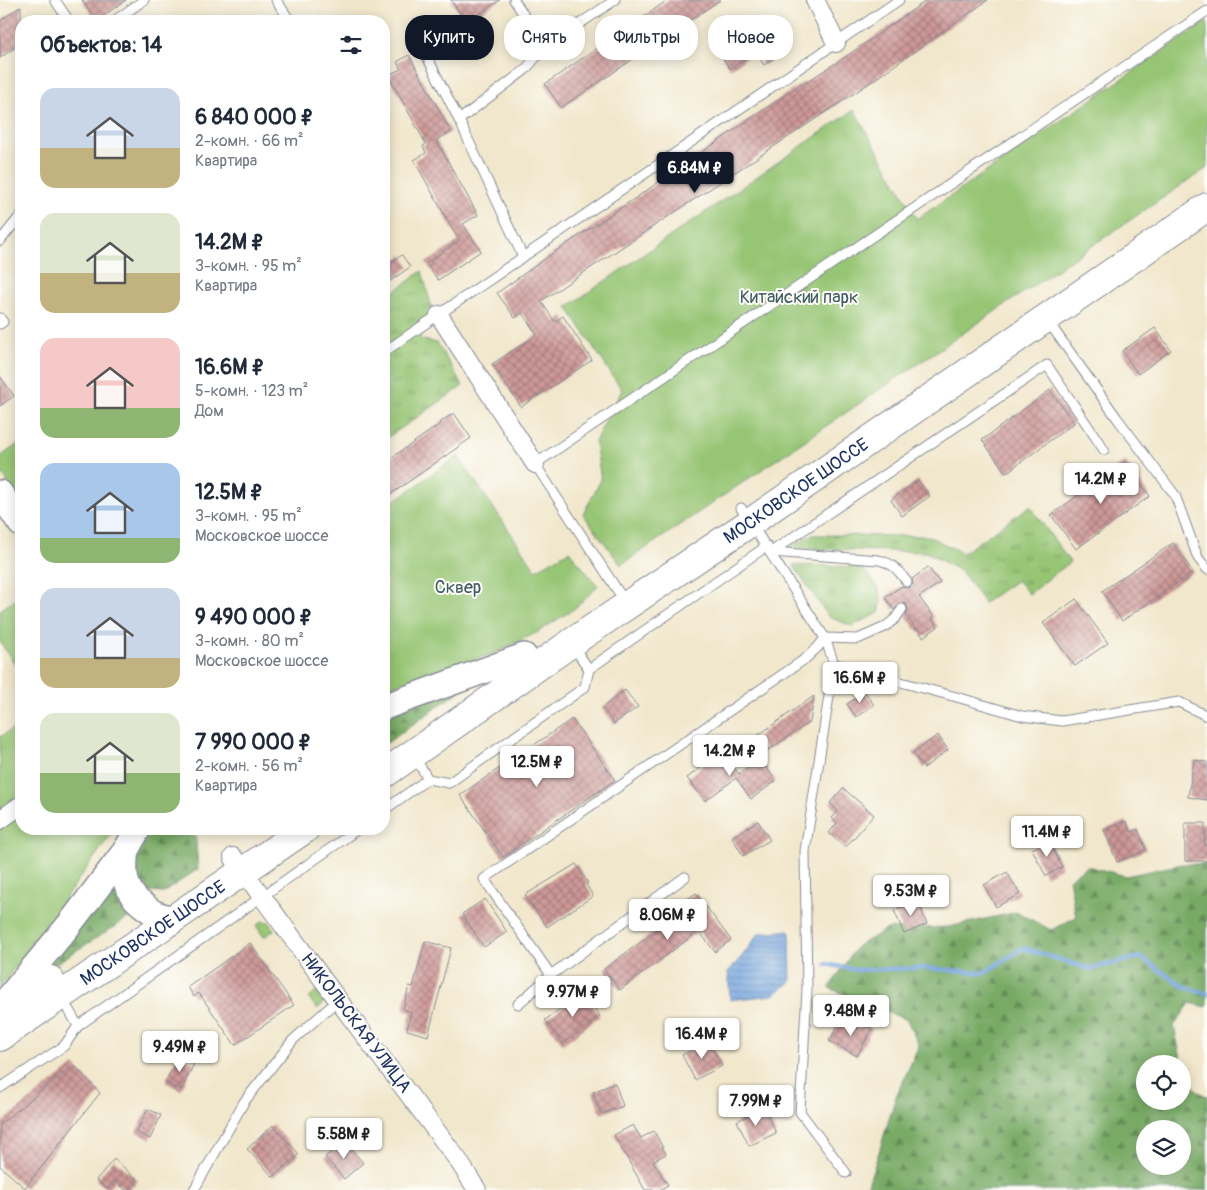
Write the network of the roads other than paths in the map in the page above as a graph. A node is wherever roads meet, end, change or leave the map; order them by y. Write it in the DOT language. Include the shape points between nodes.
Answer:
graph roads {
  1 [pos="55,0"];
  2 [pos="144,0"];
  3 [pos="276,0"];
  4 [pos="514,0"];
  5 [pos="615,0"];
  6 [pos="814,0"];
  7 [pos="899,0"];
  8 [pos="1207,11"];
  9 [pos="65,15"];
  10 [pos="123,15"];
  11 [pos="286,15"];
  12 [pos="524,15"];
  13 [pos="585,20"];
  14 [pos="836,43"];
  15 [pos="429,60"];
  16 [pos="534,60"];
  17 [pos="459,120"];
  18 [pos="1207,189"];
  19 [pos="1207,207"];
  20 [pos="15,222"];
  21 [pos="0,241"];
  22 [pos="523,257"];
  23 [pos="439,315"];
  24 [pos="0,318"];
  25 [pos="1045,318"];
  26 [pos="0,324"];
  27 [pos="390,348"];
  28 [pos="1104,450"];
  29 [pos="535,464"];
  30 [pos="0,493"];
  31 [pos="15,515"];
  32 [pos="746,515"];
  33 [pos="769,549"];
  34 [pos="1207,569"];
  35 [pos="907,582"];
  36 [pos="623,599"];
  37 [pos="902,610"];
  38 [pos="825,638"];
  39 [pos="571,643"];
  40 [pos="524,656"];
  41 [pos="834,664"];
  42 [pos="589,669"];
  43 [pos="390,705"];
  44 [pos="1207,716"];
  45 [pos="390,750"];
  46 [pos="413,754"];
  47 [pos="390,770"];
  48 [pos="428,779"];
  49 [pos="390,806"];
  50 [pos="15,809"];
  51 [pos="0,820"];
  52 [pos="269,835"];
  53 [pos="294,835"];
  54 [pos="350,835"];
  55 [pos="132,839"];
  56 [pos="238,864"];
  57 [pos="685,877"];
  58 [pos="262,897"];
  59 [pos="162,916"];
  60 [pos="551,975"];
  61 [pos="61,996"];
  62 [pos="338,1000"];
  63 [pos="518,1004"];
  64 [pos="0,1008"];
  65 [pos="0,1013"];
  66 [pos="78,1026"];
  67 [pos="0,1037"];
  68 [pos="0,1088"];
  69 [pos="846,1173"];
  70 [pos="194,1190"];
  71 [pos="476,1190"];
  1 -- 9 [label="lane"];
  2 -- 10 [label="lane"];
  3 -- 11 [label="lane"];
  4 -- 12 [label="lane"];
  5 -- 13 [label="lane"];
  6 -- 14 [label="street"];
  7 -- 14 [label="lane"];
  8 -- 29 [label="lane"];
  14 -- 22 [label="lane"];
  15 -- 17 [label="lane"];
  16 -- 17 [label="lane"];
  17 -- 22 [label="lane"];
  18 -- 32 [label="main road, МОСКОВСКОЕ ШОССЕ"];
  19 -- 25 [label="main road, МОСКОВСКОЕ ШОССЕ"];
  20 -- 21 [label="lane"];
  22 -- 23 [label="lane"];
  23 -- 27 [label="lane"];
  23 -- 29 [label="street"];
  24 -- 26 [label="lane" via="3,322"];
  25 -- 32 [label="main road, МОСКОВСКОЕ ШОССЕ"];
  25 -- 34 [label="lane" via="1176,495 1198,558"];
  28 -- 33 [label="lane" via="1047,365"];
  29 -- 36 [label="lane"];
  30 -- 31 [label="main road"];
  32 -- 33 [label="lane"];
  32 -- 36 [label="main road, МОСКОВСКОЕ ШОССЕ"];
  33 -- 35 [label="lane" via="879,560 898,569"];
  33 -- 38 [label="lane"];
  33 -- 42 [label="lane"];
  36 -- 39 [label="main road, МОСКОВСКОЕ ШОССЕ"];
  36 -- 40 [label="main road, МОСКОВСКОЕ ШОССЕ"];
  37 -- 38 [label="lane" via="885,626 858,639"];
  38 -- 41 [label="lane"];
  38 -- 60 [label="lane" via="805,659 484,879"];
  39 -- 42 [label="lane"];
  39 -- 46 [label="main road, МОСКОВСКОЕ ШОССЕ"];
  40 -- 43 [label="main road"];
  40 -- 45 [label="main road, МОСКОВСКОЕ ШОССЕ"];
  41 -- 44 [label="lane" via="1022,716 1062,721 1179,702"];
  41 -- 69 [label="lane" via="805,851 807,990 800,1112"];
  42 -- 48 [label="lane" via="585,687 449,783"];
  46 -- 47 [label="main road, МОСКОВСКОЕ ШОССЕ"];
  46 -- 48 [label="lane"];
  48 -- 49 [label="lane"];
  50 -- 51 [label="street"];
  52 -- 56 [label="main road, МОСКОВСКОЕ ШОССЕ"];
  53 -- 56 [label="main road, МОСКОВСКОЕ ШОССЕ"];
  54 -- 58 [label="lane"];
  55 -- 59 [label="main road" via="124,866 129,891 138,902"];
  55 -- 64 [label="main road" via="69,925"];
  56 -- 58 [label="street, НИКОЛЬСКАЯ УЛИЦА"];
  56 -- 59 [label="main road, МОСКОВСКОЕ ШОССЕ"];
  57 -- 60 [label="lane"];
  58 -- 62 [label="street, НИКОЛЬСКАЯ УЛИЦА"];
  58 -- 66 [label="lane"];
  59 -- 61 [label="main road, МОСКОВСКОЕ ШОССЕ"];
  59 -- 65 [label="main road, МОСКОВСКОЕ ШОССЕ"];
  60 -- 63 [label="lane"];
  61 -- 66 [label="lane"];
  61 -- 67 [label="main road, МОСКОВСКОЕ ШОССЕ"];
  62 -- 70 [label="lane" via="293,1040 244,1102"];
  62 -- 71 [label="street, НИКОЛЬСКАЯ УЛИЦА" via="458,1160"];
  66 -- 68 [label="lane" via="64,1046"];
}
